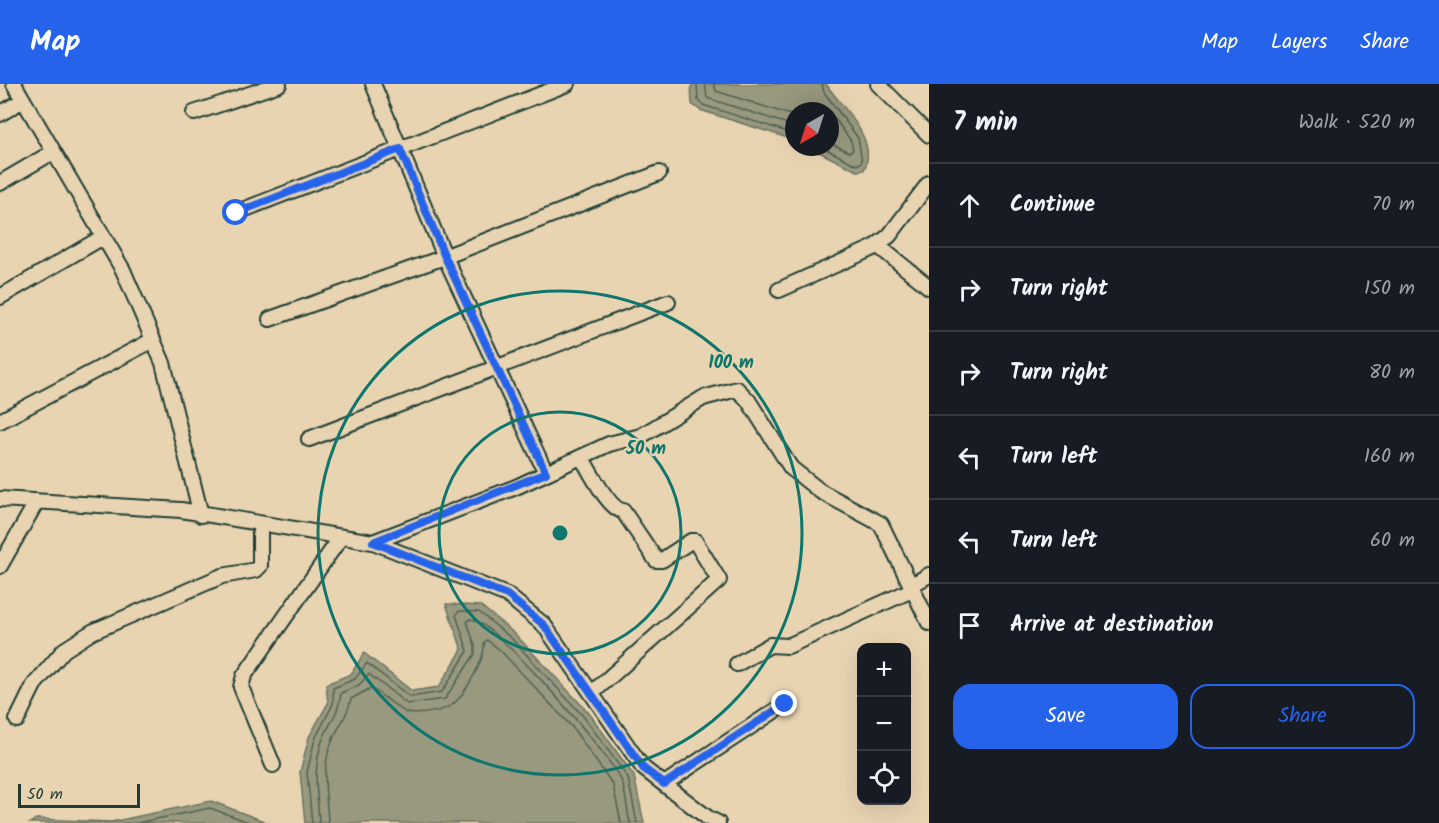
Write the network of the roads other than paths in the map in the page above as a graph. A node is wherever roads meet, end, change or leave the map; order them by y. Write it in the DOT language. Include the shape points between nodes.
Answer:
graph roads {
  1 [pos="14,84"];
  2 [pos="279,84"];
  3 [pos="373,84"];
  4 [pos="567,84"];
  5 [pos="878,84"];
  6 [pos="23,100"];
  7 [pos="194,113"];
  8 [pos="0,114"];
  9 [pos="929,135"];
  10 [pos="400,149"];
  11 [pos="53,152"];
  12 [pos="659,173"];
  13 [pos="0,183"];
  14 [pos="929,183"];
  15 [pos="236,213"];
  16 [pos="103,237"];
  17 [pos="878,245"];
  18 [pos="445,257"];
  19 [pos="929,287"];
  20 [pos="779,290"];
  21 [pos="0,297"];
  22 [pos="668,302"];
  23 [pos="270,319"];
  24 [pos="153,340"];
  25 [pos="497,365"];
  26 [pos="0,421"];
  27 [pos="309,439"];
  28 [pos="582,457"];
  29 [pos="546,473"];
  30 [pos="0,499"];
  31 [pos="37,501"];
  32 [pos="201,515"];
  33 [pos="260,524"];
  34 [pos="341,537"];
  35 [pos="373,542"];
  36 [pos="0,566"];
  37 [pos="929,575"];
  38 [pos="913,587"];
  39 [pos="929,623"];
  40 [pos="737,664"];
  41 [pos="592,693"];
  42 [pos="785,704"];
  43 [pos="17,720"];
  44 [pos="273,765"];
  45 [pos="664,784"];
  46 [pos="718,823"];
  1 -- 6 [label="street"];
  2 -- 7 [label="street"];
  3 -- 10 [label="street"];
  4 -- 10 [label="street"];
  5 -- 9 [label="street"];
  6 -- 8 [label="street"];
  6 -- 11 [label="street"];
  10 -- 15 [label="street"];
  10 -- 18 [label="street"];
  11 -- 13 [label="street"];
  11 -- 16 [label="street"];
  12 -- 18 [label="street"];
  14 -- 17 [label="street"];
  16 -- 21 [label="street"];
  16 -- 24 [label="street" via="123,270"];
  17 -- 19 [label="street"];
  17 -- 20 [label="street"];
  18 -- 23 [label="street"];
  18 -- 25 [label="street"];
  22 -- 25 [label="street"];
  24 -- 26 [label="street"];
  24 -- 32 [label="street" via="163,363"];
  25 -- 27 [label="street"];
  25 -- 29 [label="street"];
  28 -- 29 [label="street"];
  28 -- 38 [label="street" via="609,444 641,436 703,398 737,389 791,468 820,491 881,524"];
  28 -- 41 [label="street" via="609,502 623,511 657,560 695,541 719,580"];
  29 -- 35 [label="street"];
  30 -- 31 [label="street"];
  31 -- 32 [label="street" via="181,510"];
  31 -- 36 [label="street"];
  32 -- 33 [label="street"];
  33 -- 34 [label="street"];
  33 -- 43 [label="street" via="260,566 256,570 222,576 92,632 64,650 34,685"];
  34 -- 35 [label="street"];
  34 -- 44 [label="street" via="244,676 241,687"];
  35 -- 41 [label="street" via="507,595 544,625"];
  37 -- 38 [label="street"];
  38 -- 39 [label="street"];
  38 -- 40 [label="street" via="788,646 770,645"];
  41 -- 45 [label="street" via="643,768"];
  42 -- 45 [label="street"];
  45 -- 46 [label="street"];
}
